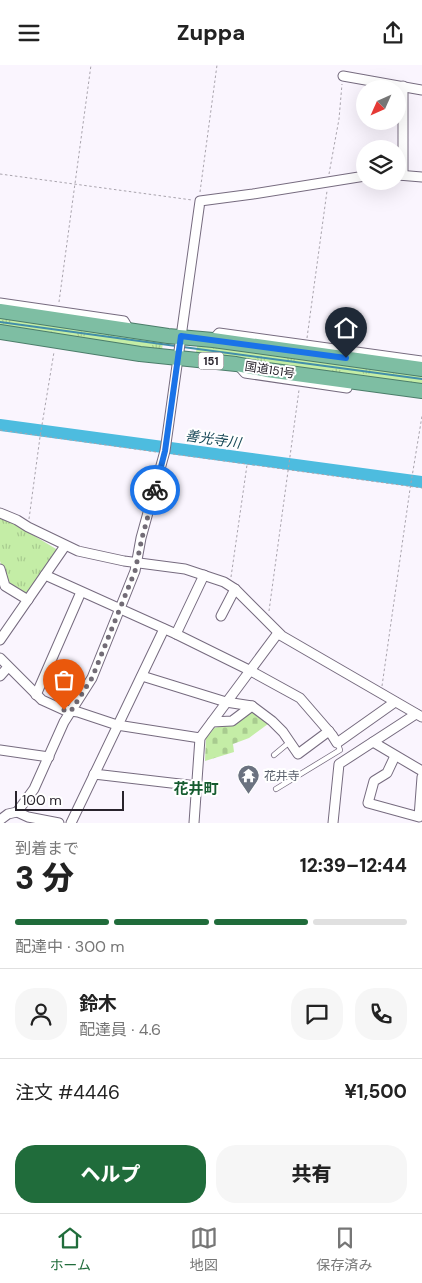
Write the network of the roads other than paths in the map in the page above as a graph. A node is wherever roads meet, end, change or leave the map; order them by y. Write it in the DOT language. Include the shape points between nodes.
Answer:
graph roads {
  1 [pos="343,77"];
  2 [pos="363,80"];
  3 [pos="406,87"];
  4 [pos="422,90"];
  5 [pos="406,176"];
  6 [pos="356,177"];
  7 [pos="422,177"];
  8 [pos="0,303"];
  9 [pos="0,311"];
  10 [pos="130,331"];
  11 [pos="0,333"];
  12 [pos="181,336"];
  13 [pos="0,338"];
  14 [pos="213,340"];
  15 [pos="140,354"];
  16 [pos="178,357"];
  17 [pos="422,361"];
  18 [pos="236,364"];
  19 [pos="422,369"];
  20 [pos="422,391"];
  21 [pos="422,397"];
  22 [pos="0,513"];
  23 [pos="65,546"];
  24 [pos="137,562"];
  25 [pos="0,569"];
  26 [pos="45,575"];
  27 [pos="204,575"];
  28 [pos="235,589"];
  29 [pos="81,592"];
  30 [pos="28,600"];
  31 [pos="119,608"];
  32 [pos="221,616"];
  33 [pos="164,629"];
  34 [pos="278,633"];
  35 [pos="176,634"];
  36 [pos="0,640"];
  37 [pos="0,658"];
  38 [pos="8,667"];
  39 [pos="249,670"];
  40 [pos="0,676"];
  41 [pos="142,676"];
  42 [pos="36,695"];
  43 [pos="226,702"];
  44 [pos="395,702"];
  45 [pos="252,707"];
  46 [pos="71,711"];
  47 [pos="419,715"];
  48 [pos="212,722"];
  49 [pos="118,725"];
  50 [pos="328,731"];
  51 [pos="200,738"];
  52 [pos="337,742"];
  53 [pos="374,742"];
  54 [pos="291,743"];
  55 [pos="0,750"];
  56 [pos="274,755"];
  57 [pos="395,756"];
  58 [pos="49,757"];
  59 [pos="422,771"];
  60 [pos="94,774"];
  61 [pos="422,777"];
  62 [pos="197,786"];
  63 [pos="276,789"];
  64 [pos="16,811"];
  65 [pos="0,819"];
  66 [pos="41,821"];
  67 [pos="59,823"];
  68 [pos="71,823"];
  69 [pos="194,823"];
  70 [pos="333,823"];
  1 -- 2 [label="street"];
  3 -- 4 [label="street"];
  5 -- 7 [label="street"];
  6 -- 12 [label="street" via="200,201"];
  8 -- 10 [label="street" via="124,321"];
  9 -- 10 [label="highway, 国道151号 / 151"];
  10 -- 12 [label="highway, 国道151号 / 151"];
  11 -- 15 [label="highway, 国道151号 / 151"];
  12 -- 14 [label="highway, 国道151号 / 151"];
  12 -- 16 [label="street"];
  13 -- 15 [label="street" via="139,359"];
  14 -- 17 [label="street" via="219,333"];
  14 -- 19 [label="highway, 国道151号 / 151"];
  15 -- 16 [label="highway, 国道151号 / 151"];
  16 -- 18 [label="highway, 国道151号 / 151"];
  16 -- 24 [label="street" via="165,449"];
  18 -- 20 [label="highway, 国道151号 / 151"];
  18 -- 21 [label="street" via="245,373"];
  22 -- 23 [label="street"];
  23 -- 24 [label="street"];
  23 -- 26 [label="street"];
  24 -- 27 [label="street"];
  24 -- 31 [label="street"];
  25 -- 30 [label="street" via="5,586"];
  26 -- 29 [label="street"];
  26 -- 30 [label="street"];
  27 -- 28 [label="street"];
  27 -- 35 [label="street"];
  28 -- 32 [label="street"];
  28 -- 34 [label="street"];
  29 -- 31 [label="street"];
  29 -- 42 [label="street"];
  30 -- 36 [label="street"];
  31 -- 33 [label="street"];
  31 -- 46 [label="street" via="92,678"];
  33 -- 35 [label="street"];
  33 -- 41 [label="street"];
  34 -- 39 [label="street"];
  34 -- 44 [label="street"];
  35 -- 39 [label="street"];
  37 -- 38 [label="street"];
  38 -- 40 [label="street"];
  38 -- 42 [label="street"];
  39 -- 43 [label="street"];
  39 -- 50 [label="street" via="300,698"];
  41 -- 43 [label="street"];
  41 -- 49 [label="street"];
  42 -- 46 [label="street"];
  43 -- 45 [label="street"];
  43 -- 48 [label="street"];
  44 -- 47 [label="street"];
  44 -- 52 [label="street"];
  45 -- 48 [label="street" via="232,721"];
  45 -- 54 [label="street" via="272,721"];
  46 -- 49 [label="street"];
  46 -- 58 [label="street"];
  47 -- 53 [label="street"];
  48 -- 51 [label="street"];
  49 -- 51 [label="street"];
  49 -- 60 [label="street"];
  50 -- 52 [label="street"];
  50 -- 54 [label="street" via="298,754"];
  51 -- 62 [label="street"];
  52 -- 63 [label="lane" via="340,749"];
  53 -- 57 [label="street"];
  53 -- 70 [label="street" via="339,764"];
  54 -- 56 [label="lane"];
  55 -- 58 [label="street"];
  57 -- 59 [label="street"];
  57 -- 61 [label="street" via="387,773 374,781 368,803 419,817"];
  58 -- 64 [label="street" via="34,789"];
  60 -- 62 [label="street"];
  60 -- 68 [label="street"];
  62 -- 69 [label="street"];
  64 -- 65 [label="street"];
  64 -- 66 [label="street"];
  66 -- 67 [label="street"];
}
